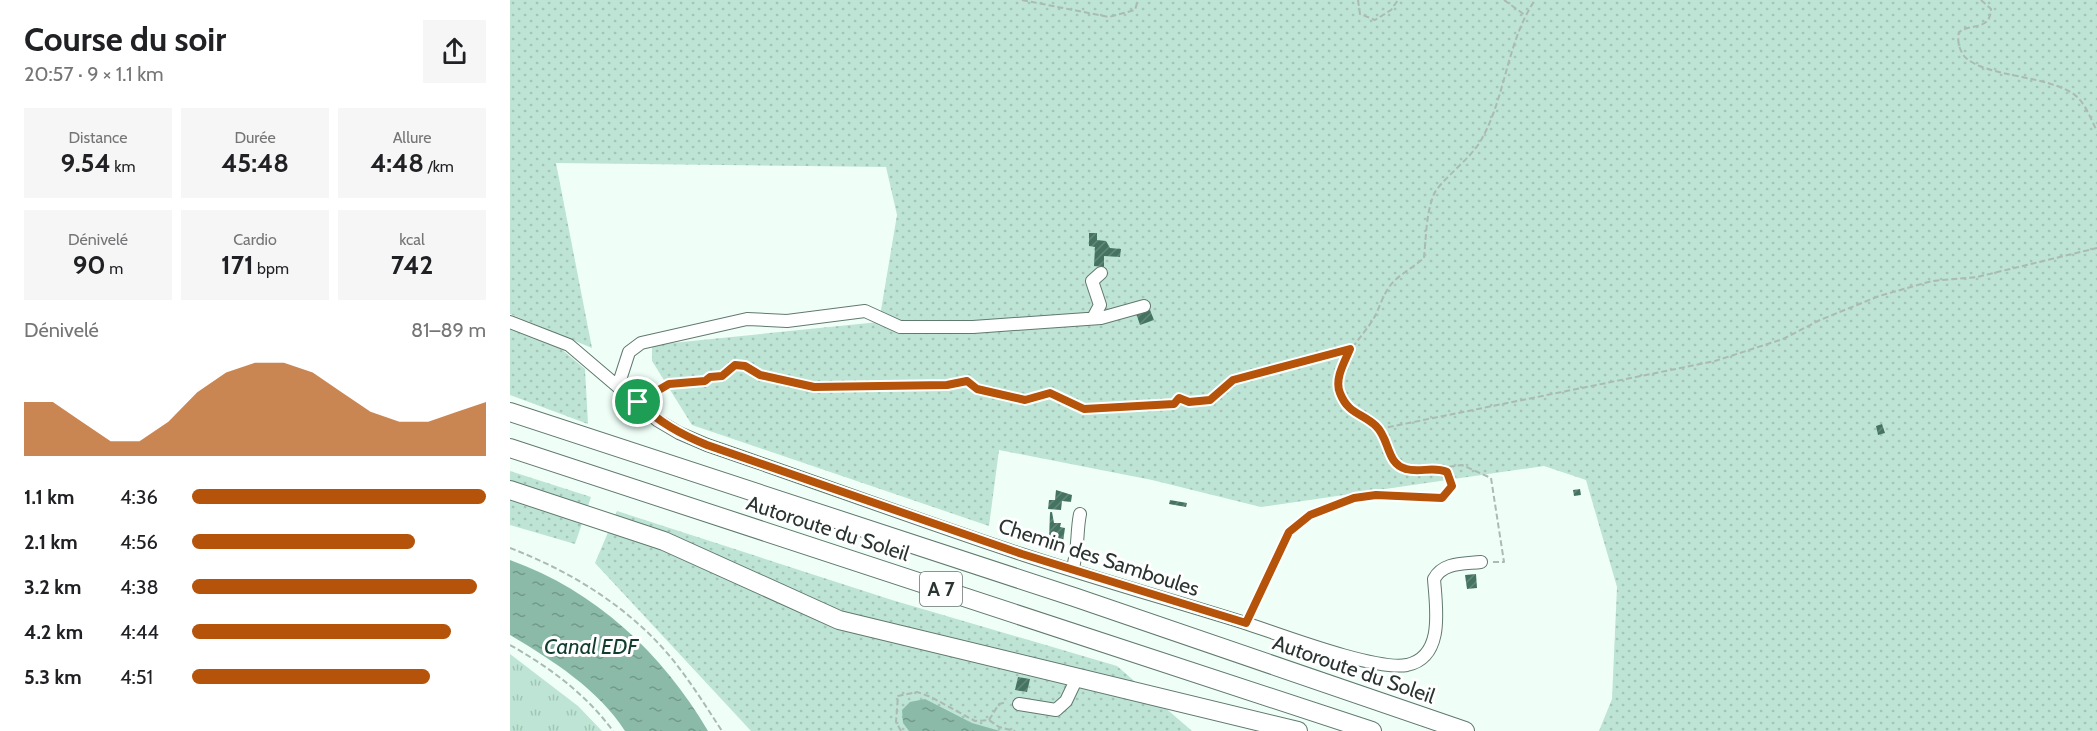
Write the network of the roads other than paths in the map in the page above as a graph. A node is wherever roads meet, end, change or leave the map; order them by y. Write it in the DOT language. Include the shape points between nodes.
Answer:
graph roads {
  1 [pos="1101,273"];
  2 [pos="1144,306"];
  3 [pos="1093,318"];
  4 [pos="510,322"];
  5 [pos="618,386"];
  6 [pos="510,412"];
  7 [pos="510,448"];
  8 [pos="510,490"];
  9 [pos="1080,514"];
  10 [pos="1481,562"];
  11 [pos="1072,570"];
  12 [pos="1077,678"];
  13 [pos="1019,704"];
  14 [pos="1298,731"];
  15 [pos="1372,731"];
  16 [pos="1465,731"];
  1 -- 3 [label="street" via="1092,281 1100,305"];
  2 -- 3 [label="street"];
  3 -- 5 [label="street" via="973,327 900,327 865,311 787,321 747,319 641,343 629,352"];
  4 -- 5 [label="street, Chemin des Samboules" via="569,345"];
  5 -- 11 [label="street, Chemin des Samboules" via="657,420 707,445"];
  6 -- 16 [label="highway, Autoroute du Soleil / A 7"];
  7 -- 15 [label="highway, Autoroute du Soleil / A 7"];
  8 -- 12 [label="highway" via="664,541 839,620"];
  9 -- 11 [label="street" via="1076,533 1079,552"];
  10 -- 11 [label="street, Chemin des Samboules" via="1447,566 1437,573 1437,628 1433,642 1408,665 1389,665 1321,648"];
  12 -- 13 [label="street" via="1066,701 1056,710"];
  12 -- 14 [label="highway"];
}
